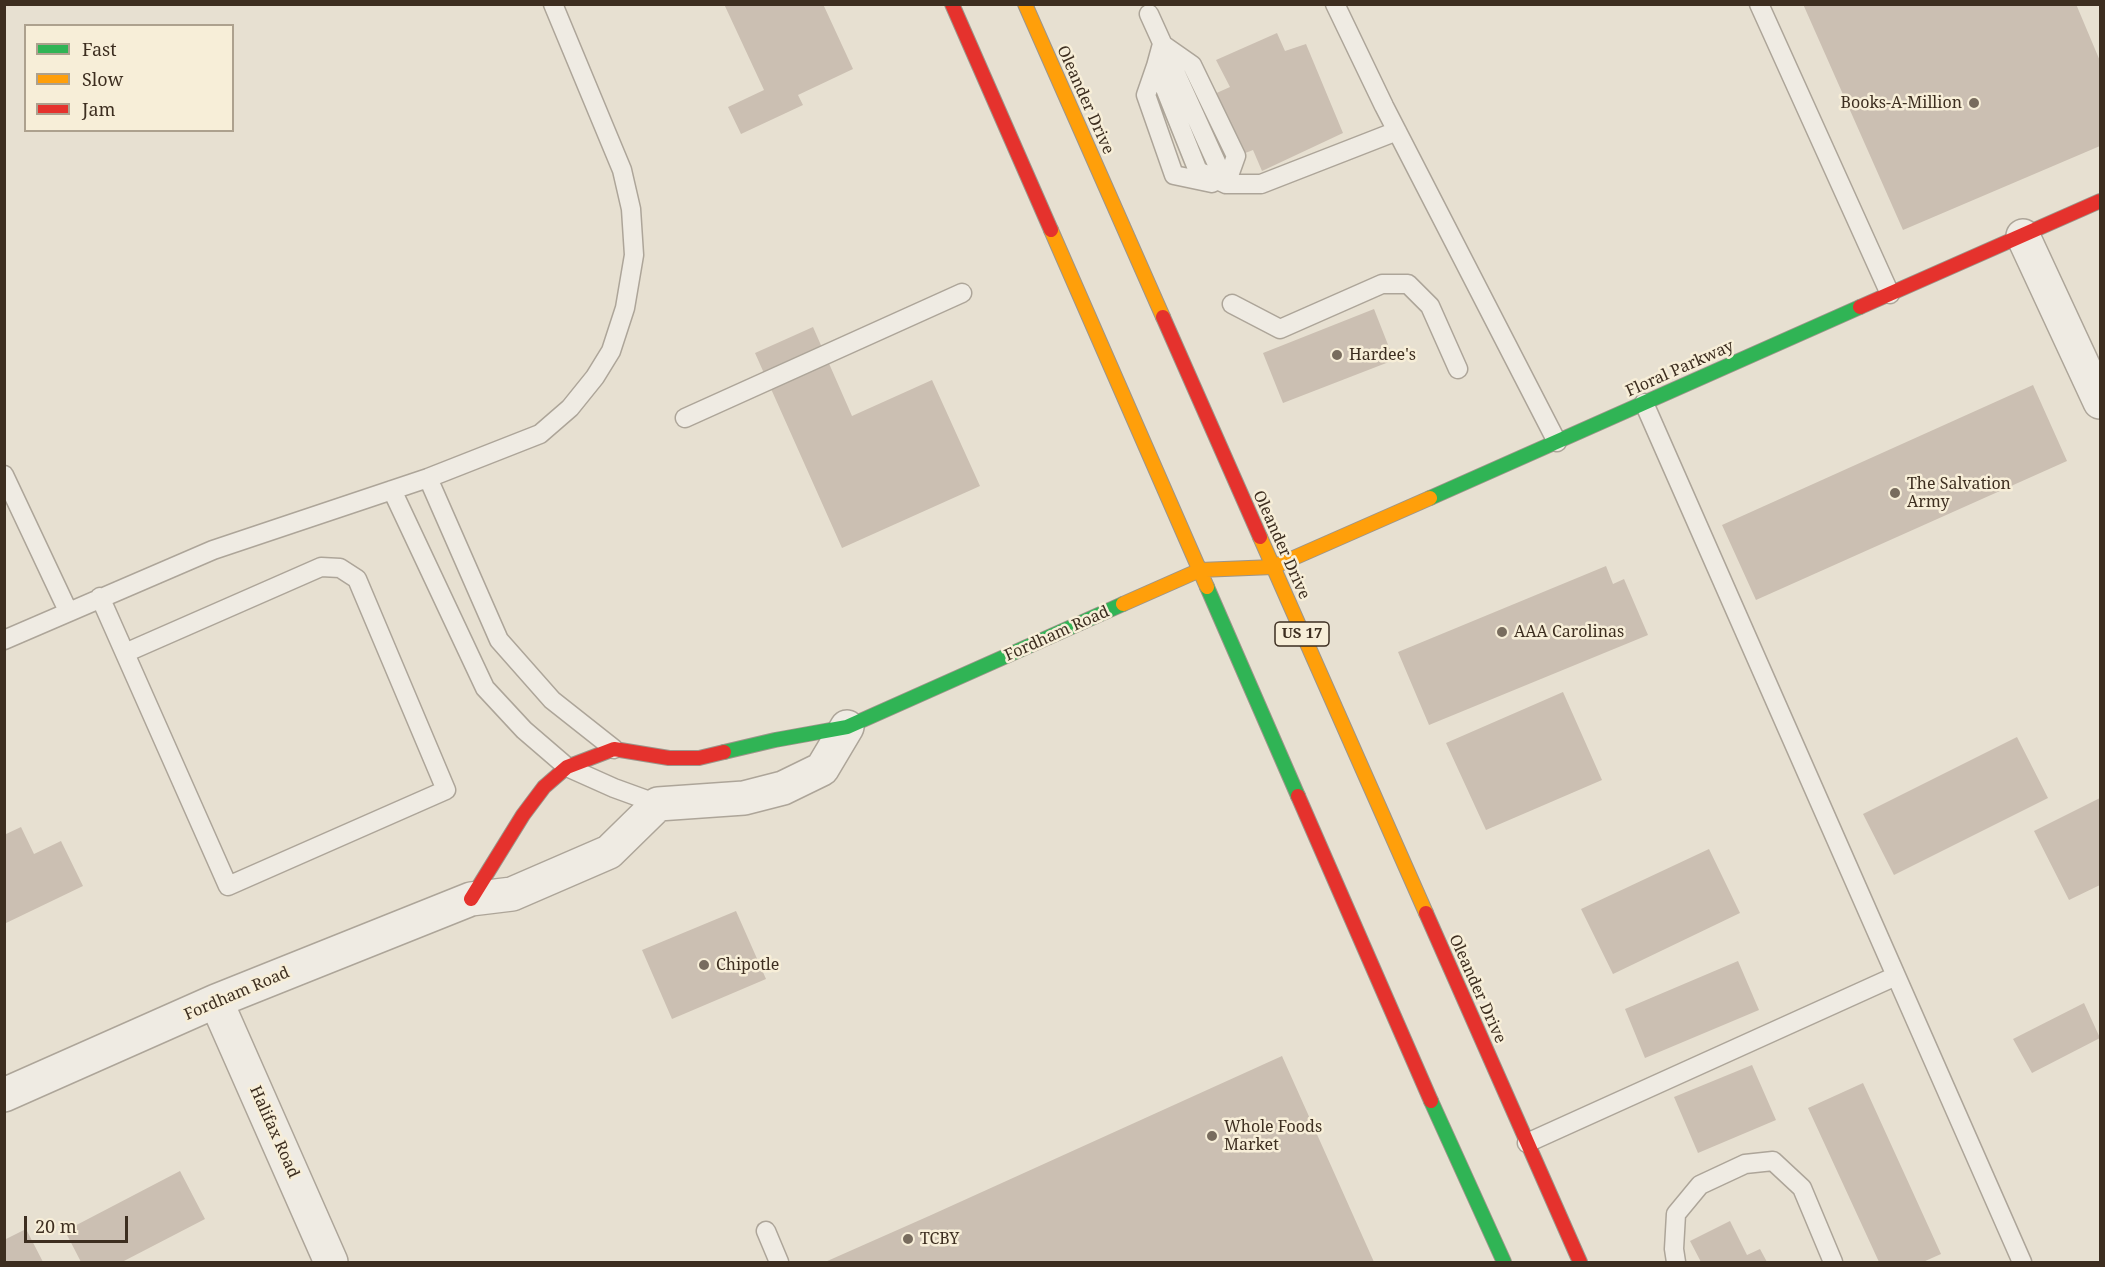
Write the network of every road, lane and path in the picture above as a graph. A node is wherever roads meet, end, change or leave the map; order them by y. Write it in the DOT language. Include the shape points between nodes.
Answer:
graph roads {
  1 [pos="553,4"];
  2 [pos="952,4"];
  3 [pos="1025,4"];
  4 [pos="1335,4"];
  5 [pos="1759,4"];
  6 [pos="1149,14"];
  7 [pos="1162,44"];
  8 [pos="1397,131"];
  9 [pos="1226,184"];
  10 [pos="2100,201"];
  11 [pos="2023,236"];
  12 [pos="962,293"];
  13 [pos="1890,294"];
  14 [pos="1232,304"];
  15 [pos="1458,369"];
  16 [pos="2100,402"];
  17 [pos="1644,403"];
  18 [pos="685,417"];
  19 [pos="1557,442"];
  20 [pos="4,475"];
  21 [pos="428,478"];
  22 [pos="392,490"];
  23 [pos="1273,567"];
  24 [pos="1200,570"];
  25 [pos="100,597"];
  26 [pos="69,611"];
  27 [pos="4,640"];
  28 [pos="125,653"];
  29 [pos="847,727"];
  30 [pos="615,749"];
  31 [pos="567,767"];
  32 [pos="658,804"];
  33 [pos="471,899"];
  34 [pos="1896,975"];
  35 [pos="216,1001"];
  36 [pos="4,1095"];
  37 [pos="1527,1143"];
  38 [pos="766,1231"];
  39 [pos="331,1263"];
  40 [pos="779,1263"];
  41 [pos="1504,1263"];
  42 [pos="1580,1263"];
  43 [pos="1676,1263"];
  44 [pos="1833,1263"];
  45 [pos="2022,1263"];
  1 -- 21 [label="lane" via="605,125 631,209 634,255 626,308 611,351 595,376 570,408 540,434"];
  2 -- 24 [label="main road"];
  3 -- 23 [label="main road, Oleander Drive / US 17"];
  4 -- 8 [label="lane"];
  5 -- 13 [label="lane"];
  6 -- 7 [label="lane"];
  7 -- 9 [label="lane"];
  7 -- 9 [label="lane" via="1156,66 1198,171"];
  8 -- 9 [label="lane" via="1261,184"];
  8 -- 19 [label="lane"];
  10 -- 11 [label="main road, Floral Parkway"];
  11 -- 13 [label="main road, Floral Parkway"];
  11 -- 16 [label="street"];
  12 -- 18 [label="lane"];
  13 -- 17 [label="main road, Floral Parkway"];
  14 -- 15 [label="lane" via="1280,329 1382,284 1408,284 1430,306"];
  17 -- 19 [label="main road, Floral Parkway"];
  17 -- 34 [label="lane"];
  19 -- 23 [label="main road, Floral Parkway"];
  20 -- 26 [label="lane"];
  21 -- 22 [label="lane"];
  21 -- 30 [label="lane" via="499,640 552,700"];
  22 -- 25 [label="lane" via="213,550"];
  22 -- 31 [label="lane" via="485,688 524,730"];
  23 -- 24 [label="main road, Fordham Road"];
  23 -- 37 [label="main road, Oleander Drive / US 17"];
  24 -- 29 [label="main road, Fordham Road"];
  24 -- 41 [label="main road"];
  25 -- 26 [label="lane"];
  25 -- 28 [label="lane"];
  26 -- 27 [label="lane"];
  28 -- 28 [label="lane" via="228,886 446,790 357,579 340,568 321,567"];
  29 -- 30 [label="main road, Fordham Road" via="699,758 669,758"];
  29 -- 32 [label="street" via="822,769 783,788 744,798"];
  30 -- 31 [label="main road"];
  31 -- 32 [label="lane"];
  31 -- 33 [label="main road" via="544,787 523,815"];
  32 -- 33 [label="street, Fordham Road" via="609,852 512,894"];
  33 -- 35 [label="street, Fordham Road"];
  34 -- 37 [label="lane"];
  34 -- 45 [label="lane"];
  35 -- 36 [label="street, Fordham Road"];
  35 -- 39 [label="street, Halifax Road"];
  37 -- 42 [label="main road, Oleander Drive / US 17"];
  38 -- 40 [label="lane"];
  43 -- 44 [label="lane" via="1676,1214 1700,1185 1745,1164 1773,1161 1802,1188"];
}
